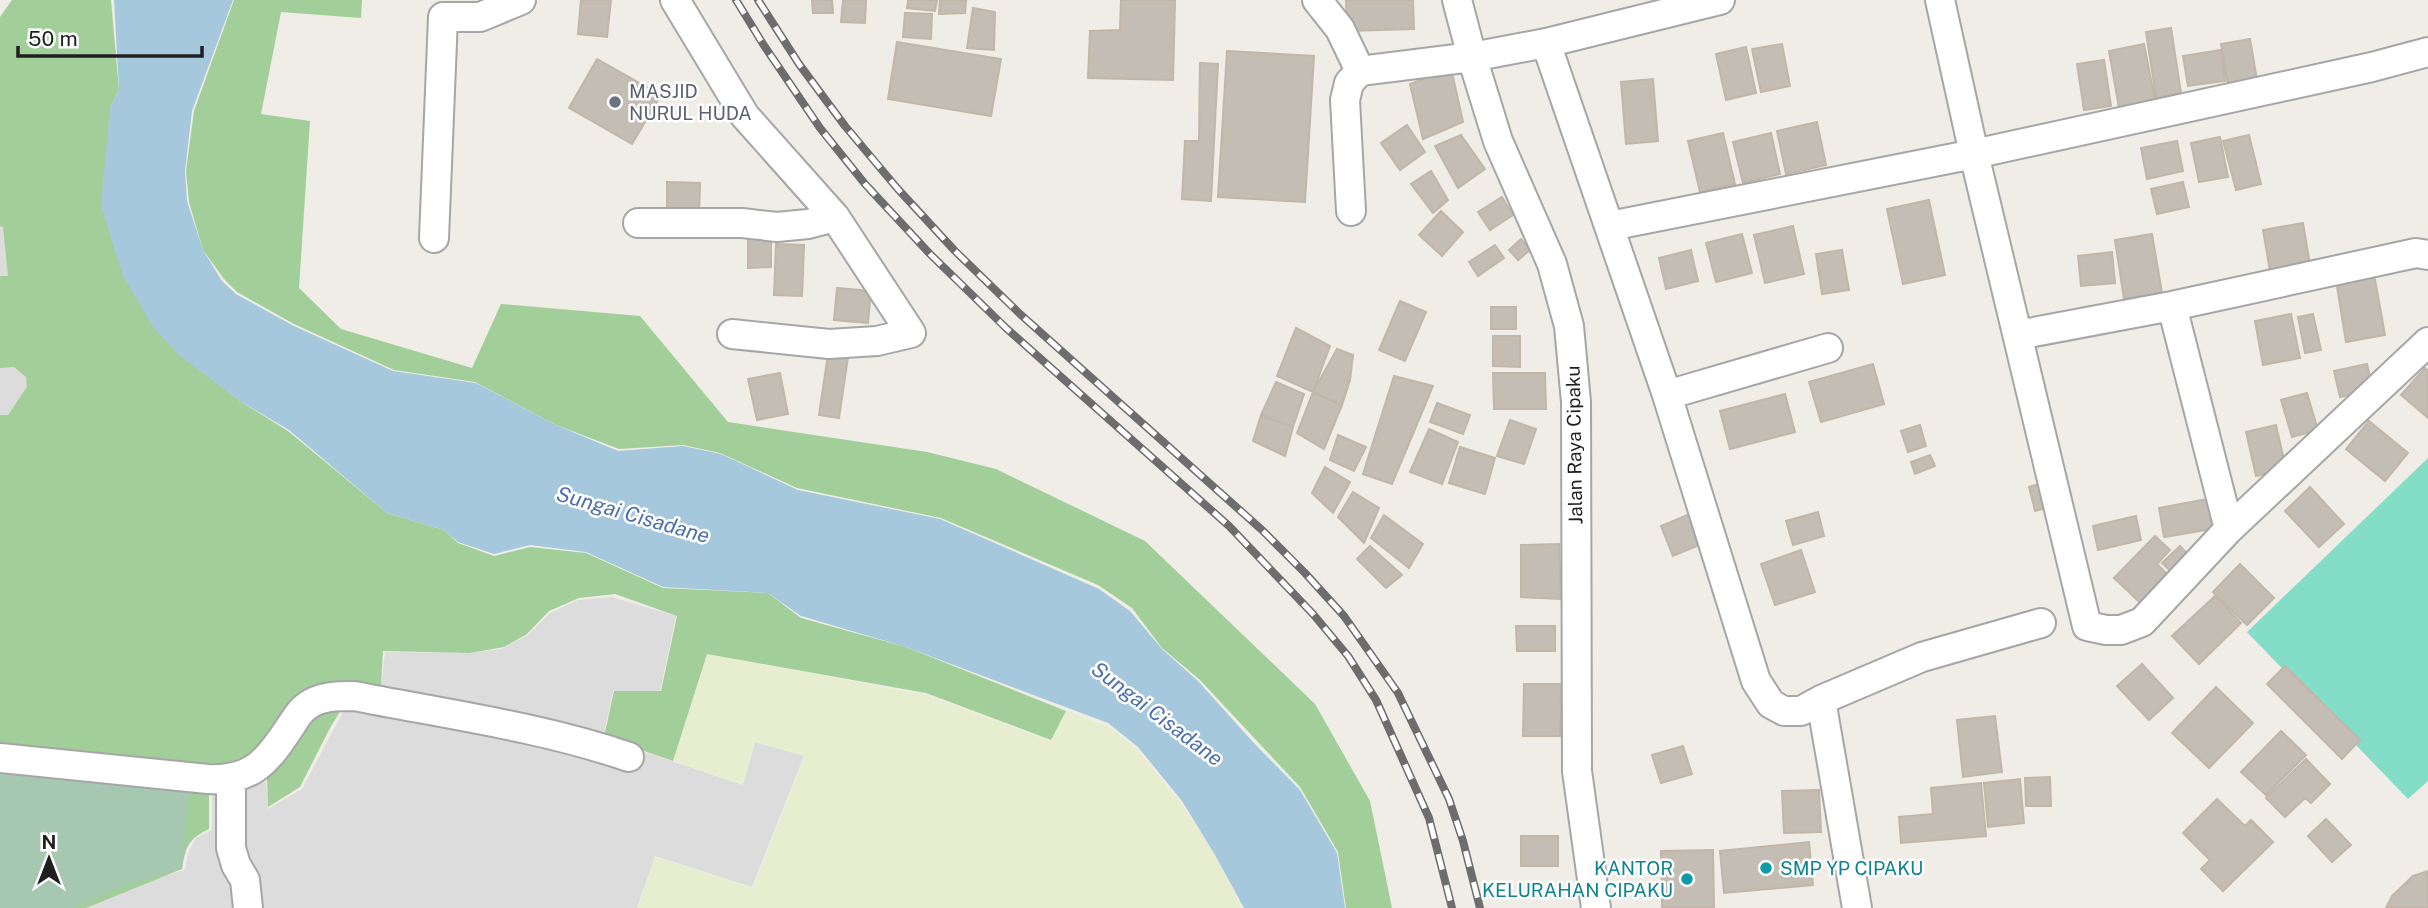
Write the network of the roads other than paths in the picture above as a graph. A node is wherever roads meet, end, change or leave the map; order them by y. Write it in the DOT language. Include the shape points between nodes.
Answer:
graph roads {
  1 [pos="521,0"];
  2 [pos="675,0"];
  3 [pos="1317,0"];
  4 [pos="1457,0"];
  5 [pos="1720,0"];
  6 [pos="1940,0"];
  7 [pos="1546,43"];
  8 [pos="2428,52"];
  9 [pos="1472,57"];
  10 [pos="1360,71"];
  11 [pos="1974,154"];
  12 [pos="1351,211"];
  13 [pos="835,217"];
  14 [pos="638,223"];
  15 [pos="1610,226"];
  16 [pos="434,238"];
  17 [pos="2428,255"];
  18 [pos="2172,306"];
  19 [pos="732,334"];
  20 [pos="2018,335"];
  21 [pos="2428,342"];
  22 [pos="1828,348"];
  23 [pos="1667,395"];
  24 [pos="2229,529"];
  25 [pos="2041,623"];
  26 [pos="1821,700"];
  27 [pos="629,757"];
  28 [pos="0,758"];
  29 [pos="231,779"];
  30 [pos="248,908"];
  31 [pos="1596,908"];
  32 [pos="1857,908"];
  1 -- 16 [label="street" via="480,17 443,17"];
  2 -- 13 [label="street" via="745,116"];
  3 -- 10 [label="street" via="1340,29"];
  4 -- 9 [label="street, Jalan Raya Cipaku"];
  5 -- 7 [label="street"];
  6 -- 11 [label="street"];
  7 -- 9 [label="street"];
  7 -- 15 [label="street"];
  8 -- 11 [label="street"];
  9 -- 10 [label="street"];
  9 -- 31 [label="street, Jalan Raya Cipaku" via="1498,141 1552,264 1569,326 1576,402 1577,771"];
  10 -- 12 [label="street" via="1349,83 1345,100"];
  11 -- 15 [label="street"];
  11 -- 20 [label="street"];
  13 -- 14 [label="street" via="777,227"];
  13 -- 19 [label="street" via="911,333 829,344"];
  15 -- 23 [label="street"];
  17 -- 18 [label="street" via="2416,253"];
  18 -- 20 [label="street"];
  18 -- 24 [label="street"];
  20 -- 24 [label="street" via="2087,626 2122,630 2142,622"];
  21 -- 24 [label="street"];
  22 -- 23 [label="street"];
  23 -- 26 [label="street" via="1756,681 1772,704 1784,711 1801,711"];
  25 -- 26 [label="street" via="1922,657"];
  26 -- 32 [label="street"];
  27 -- 29 [label="street" via="530,730 339,696 307,706 263,764"];
  28 -- 29 [label="street"];
  29 -- 30 [label="street" via="231,848 245,880"];
}
